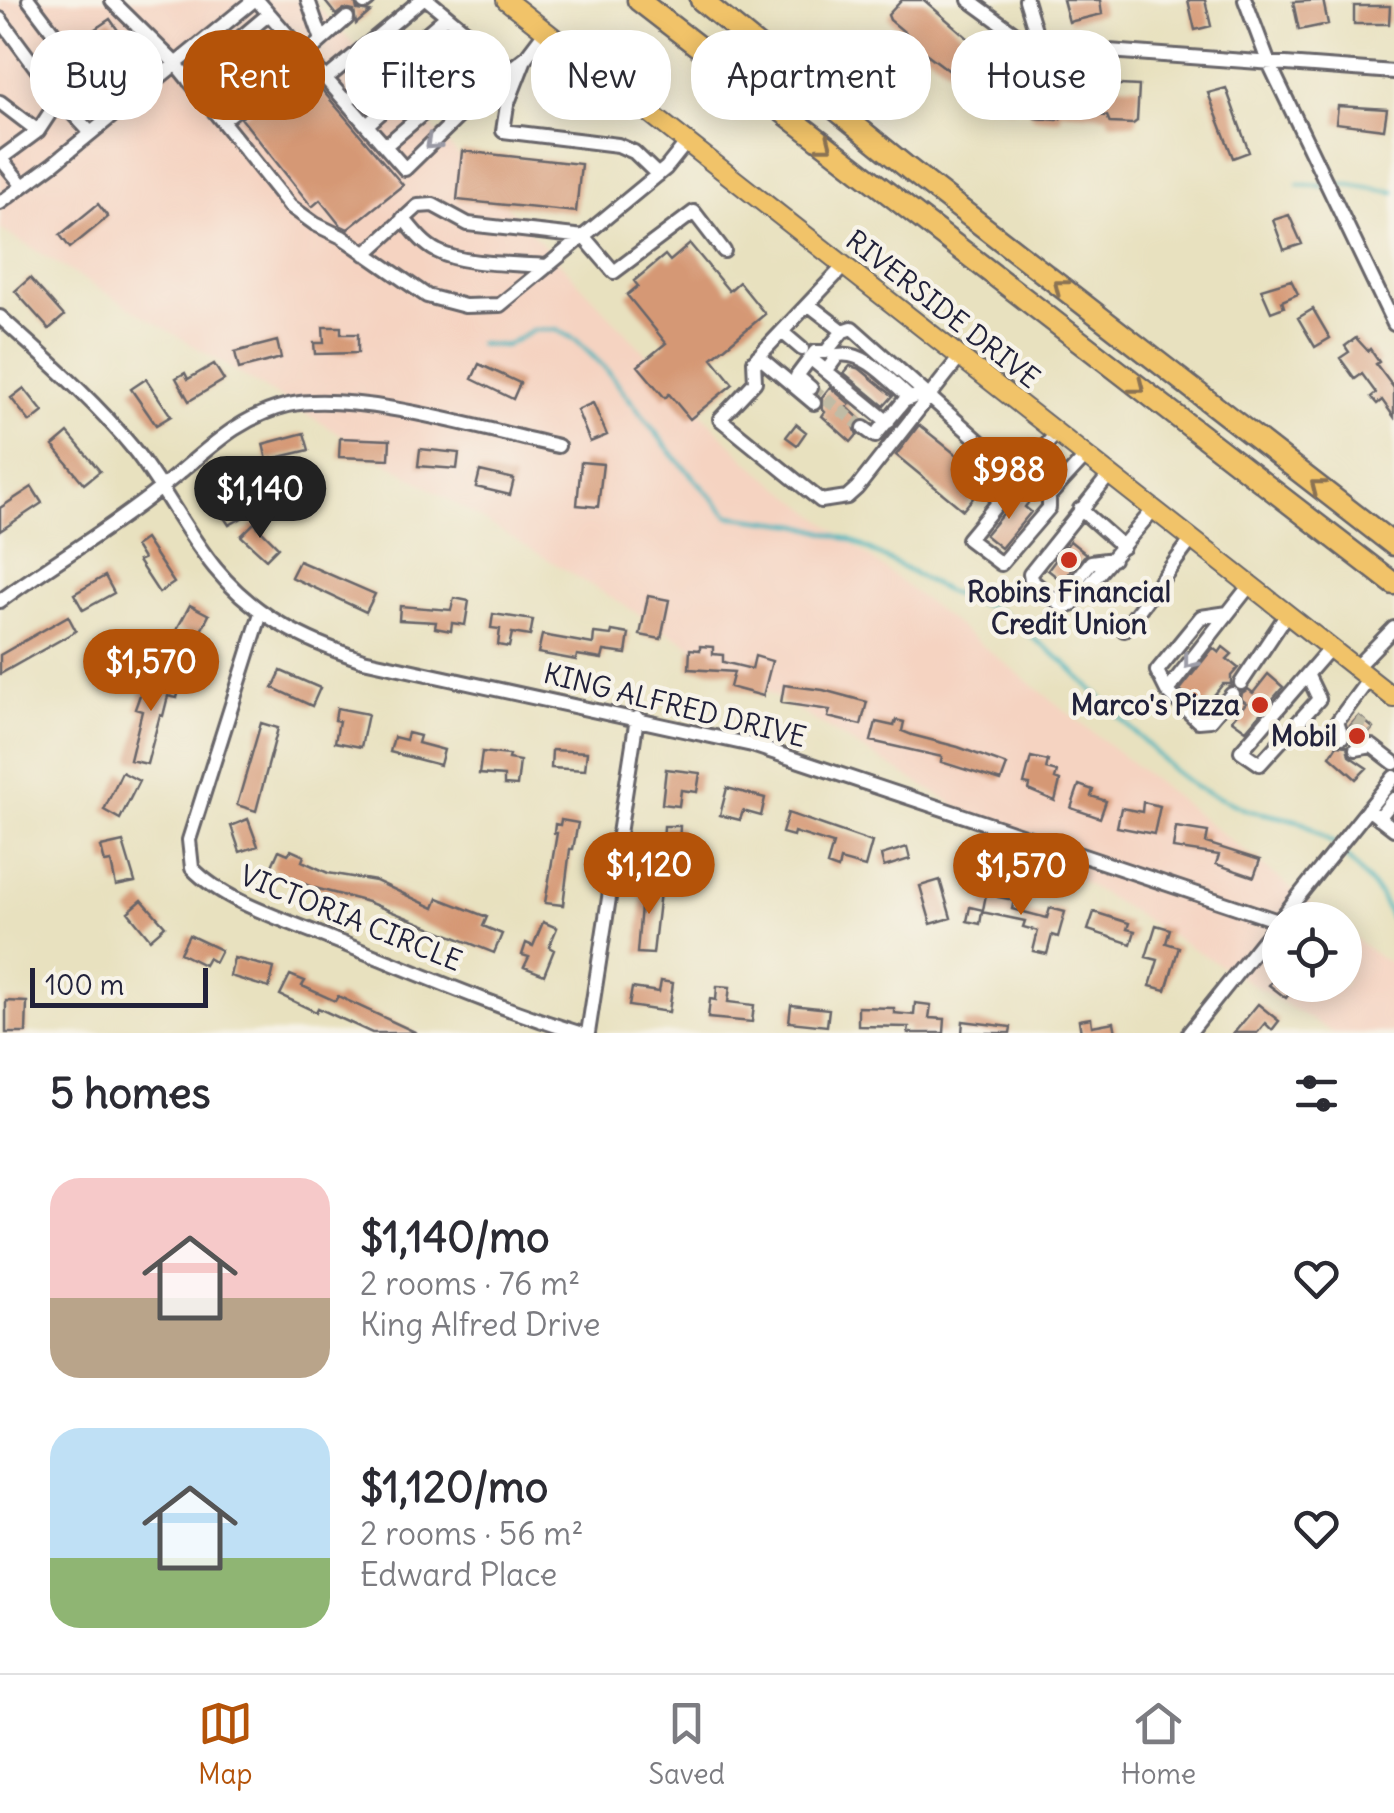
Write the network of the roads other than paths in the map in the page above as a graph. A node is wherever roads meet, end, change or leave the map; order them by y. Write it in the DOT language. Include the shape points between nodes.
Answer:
graph roads {
  1 [pos="29,0"];
  2 [pos="113,0"];
  3 [pos="255,0"];
  4 [pos="308,0"];
  5 [pos="424,0"];
  6 [pos="506,0"];
  7 [pos="638,0"];
  8 [pos="702,0"];
  9 [pos="969,0"];
  10 [pos="1026,0"];
  11 [pos="1245,0"];
  12 [pos="270,14"];
  13 [pos="447,16"];
  14 [pos="347,18"];
  15 [pos="0,19"];
  16 [pos="52,30"];
  17 [pos="250,30"];
  18 [pos="284,30"];
  19 [pos="318,30"];
  20 [pos="431,30"];
  21 [pos="464,30"];
  22 [pos="543,30"];
  23 [pos="1010,30"];
  24 [pos="1035,30"];
  25 [pos="325,37"];
  26 [pos="531,50"];
  27 [pos="1121,53"];
  28 [pos="526,56"];
  29 [pos="30,60"];
  30 [pos="1268,61"];
  31 [pos="175,64"];
  32 [pos="511,67"];
  33 [pos="1394,72"];
  34 [pos="183,73"];
  35 [pos="163,74"];
  36 [pos="325,75"];
  37 [pos="328,78"];
  38 [pos="345,99"];
  39 [pos="0,102"];
  40 [pos="45,120"];
  41 [pos="79,120"];
  42 [pos="107,120"];
  43 [pos="364,120"];
  44 [pos="372,120"];
  45 [pos="416,120"];
  46 [pos="455,120"];
  47 [pos="657,120"];
  48 [pos="222,121"];
  49 [pos="367,124"];
  50 [pos="38,131"];
  51 [pos="91,133"];
  52 [pos="686,143"];
  53 [pos="385,146"];
  54 [pos="1,159"];
  55 [pos="658,175"];
  56 [pos="22,186"];
  57 [pos="0,203"];
  58 [pos="403,218"];
  59 [pos="584,237"];
  60 [pos="724,251"];
  61 [pos="365,254"];
  62 [pos="548,266"];
  63 [pos="844,266"];
  64 [pos="808,304"];
  65 [pos="0,317"];
  66 [pos="1394,324"];
  67 [pos="843,330"];
  68 [pos="782,332"];
  69 [pos="806,354"];
  70 [pos="758,356"];
  71 [pos="960,357"];
  72 [pos="827,370"];
  73 [pos="910,398"];
  74 [pos="928,398"];
  75 [pos="888,422"];
  76 [pos="864,428"];
  77 [pos="1057,432"];
  78 [pos="558,446"];
  79 [pos="996,456"];
  80 [pos="1086,456"];
  81 [pos="1110,474"];
  82 [pos="162,487"];
  83 [pos="1154,509"];
  84 [pos="1080,510"];
  85 [pos="1334,538"];
  86 [pos="1192,539"];
  87 [pos="1394,546"];
  88 [pos="1123,548"];
  89 [pos="1394,584"];
  90 [pos="1250,585"];
  91 [pos="1394,596"];
  92 [pos="0,601"];
  93 [pos="260,613"];
  94 [pos="1287,614"];
  95 [pos="1124,630"];
  96 [pos="1389,632"];
  97 [pos="1330,648"];
  98 [pos="1362,673"];
  99 [pos="1308,676"];
  100 [pos="1394,698"];
  101 [pos="637,718"];
  102 [pos="1345,724"];
  103 [pos="1365,742"];
  104 [pos="1394,763"];
  105 [pos="1394,777"];
  106 [pos="1394,799"];
  107 [pos="1374,813"];
  108 [pos="1394,828"];
  109 [pos="1295,902"];
  110 [pos="1262,916"];
  111 [pos="1262,941"];
  112 [pos="578,1033"];
  113 [pos="588,1033"];
  114 [pos="1189,1033"];
  1 -- 16 [label="street"];
  2 -- 31 [label="street"];
  3 -- 12 [label="street"];
  3 -- 31 [label="street"];
  4 -- 19 [label="street"];
  5 -- 13 [label="street"];
  5 -- 37 [label="street"];
  6 -- 22 [label="main road, RIVERSIDE DRIVE"];
  7 -- 85 [label="highway, one-way"];
  87 -- 8 [label="highway, one-way"];
  9 -- 23 [label="street"];
  10 -- 24 [label="street"];
  11 -- 30 [label="street"];
  12 -- 17 [label="street"];
  12 -- 18 [label="street"];
  13 -- 20 [label="street"];
  13 -- 21 [label="street"];
  14 -- 25 [label="street"];
  15 -- 29 [label="street"];
  26 -- 28 [label="street"];
  27 -- 30 [label="street"];
  28 -- 32 [label="street"];
  28 -- 55 [label="street" via="503,131 618,144"];
  30 -- 33 [label="street"];
  30 -- 66 [label="street"];
  31 -- 34 [label="street"];
  31 -- 35 [label="street"];
  36 -- 37 [label="street"];
  37 -- 38 [label="street"];
  39 -- 50 [label="street"];
  40 -- 50 [label="street"];
  41 -- 51 [label="street"];
  42 -- 51 [label="street"];
  43 -- 49 [label="street"];
  44 -- 49 [label="street"];
  45 -- 53 [label="street"];
  46 -- 53 [label="street, one-way" via="404,169"];
  47 -- 52 [label="main road, RIVERSIDE DRIVE"];
  48 -- 61 [label="street" via="290,206"];
  49 -- 53 [label="street"];
  50 -- 54 [label="street"];
  51 -- 56 [label="street"];
  52 -- 55 [label="street"];
  52 -- 63 [label="main road, RIVERSIDE DRIVE"];
  54 -- 56 [label="street"];
  55 -- 59 [label="street"];
  56 -- 57 [label="street"];
  58 -- 59 [label="street" via="418,206 434,205 468,224"];
  58 -- 61 [label="street"];
  58 -- 62 [label="street" via="441,254"];
  59 -- 60 [label="street" via="614,272 694,212"];
  59 -- 62 [label="street"];
  61 -- 62 [label="street" via="426,296 465,306 500,304"];
  63 -- 64 [label="street"];
  63 -- 71 [label="main road, RIVERSIDE DRIVE"];
  64 -- 67 [label="street"];
  64 -- 68 [label="street"];
  65 -- 82 [label="street, KING ALFRED DRIVE" via="110,422"];
  67 -- 69 [label="street" via="826,352"];
  67 -- 74 [label="street" via="852,328"];
  68 -- 69 [label="street"];
  68 -- 70 [label="street"];
  69 -- 70 [label="street" via="797,376 812,396"];
  69 -- 72 [label="street"];
  70 -- 74 [label="street" via="755,382 720,419 821,500 848,497"];
  71 -- 74 [label="street"];
  71 -- 77 [label="main road, RIVERSIDE DRIVE"];
  72 -- 73 [label="street" via="848,353"];
  72 -- 75 [label="street"];
  73 -- 74 [label="street"];
  73 -- 75 [label="street"];
  74 -- 79 [label="street"];
  75 -- 76 [label="street" via="875,436"];
  77 -- 80 [label="main road, RIVERSIDE DRIVE"];
  77 -- 80 [label="street" via="968,539 1001,564 1049,508 1048,496"];
  78 -- 82 [label="street" via="379,408 290,405 226,432"];
  80 -- 81 [label="main road, RIVERSIDE DRIVE"];
  81 -- 83 [label="main road, RIVERSIDE DRIVE"];
  81 -- 84 [label="street"];
  82 -- 92 [label="street"];
  82 -- 93 [label="street, KING ALFRED DRIVE" via="215,568"];
  83 -- 86 [label="main road, RIVERSIDE DRIVE"];
  83 -- 88 [label="street"];
  84 -- 88 [label="street"];
  84 -- 88 [label="street" via="1031,580 1056,602 1091,562"];
  85 -- 89 [label="highway"];
  85 -- 91 [label="highway"];
  86 -- 90 [label="main road, RIVERSIDE DRIVE"];
  86 -- 95 [label="street"];
  90 -- 94 [label="main road, RIVERSIDE DRIVE"];
  90 -- 94 [label="street, one-way" via="1166,691 1198,721 1210,720 1237,688"];
  93 -- 101 [label="street, KING ALFRED DRIVE" via="323,647 364,660"];
  93 -- 112 [label="street, VICTORIA CIRCLE" via="189,840 192,868 218,890 273,914"];
  94 -- 97 [label="main road, RIVERSIDE DRIVE"];
  96 -- 98 [label="street"];
  97 -- 98 [label="main road, RIVERSIDE DRIVE"];
  97 -- 99 [label="street"];
  98 -- 100 [label="main road, RIVERSIDE DRIVE"];
  98 -- 102 [label="street"];
  99 -- 99 [label="street" via="1319,698 1260,764 1241,750"];
  101 -- 110 [label="street, KING ALFRED DRIVE" via="752,745"];
  101 -- 113 [label="street"];
  103 -- 104 [label="street"];
  105 -- 107 [label="street"];
  106 -- 107 [label="street"];
  107 -- 108 [label="street"];
  107 -- 109 [label="street"];
  111 -- 114 [label="street"];
}
